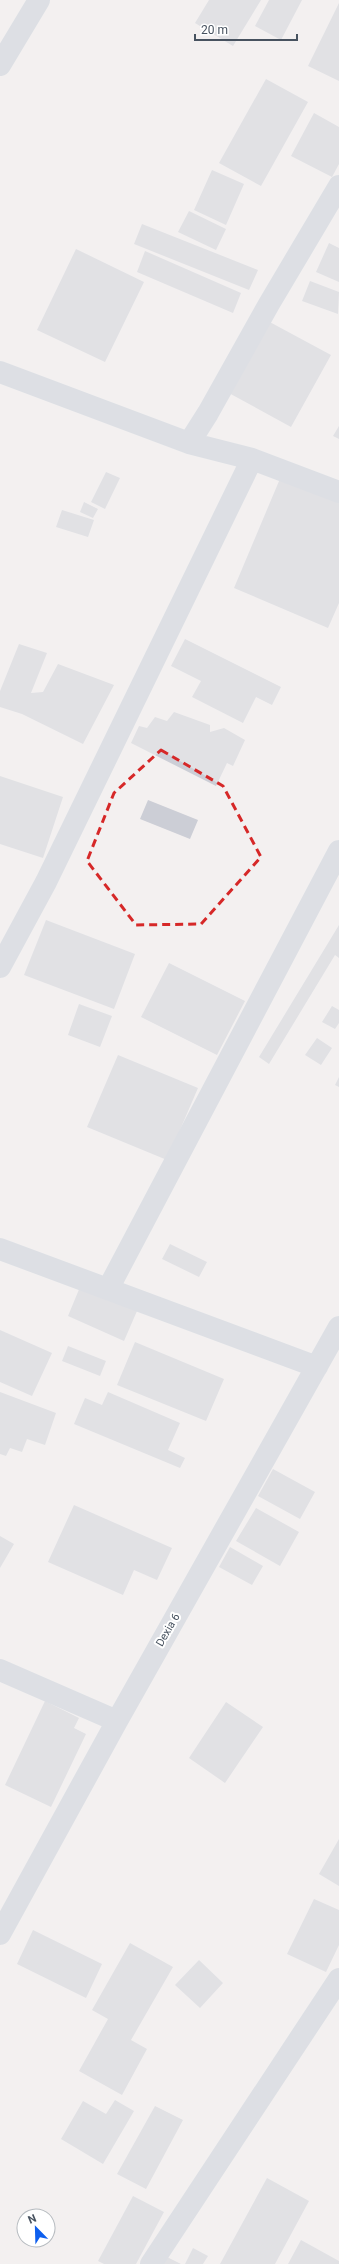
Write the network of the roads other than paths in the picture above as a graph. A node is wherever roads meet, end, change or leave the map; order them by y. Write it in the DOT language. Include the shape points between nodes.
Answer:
graph roads {
  1 [pos="39,0"];
  2 [pos="0,66"];
  3 [pos="339,186"];
  4 [pos="0,372"];
  5 [pos="189,443"];
  6 [pos="252,459"];
  7 [pos="339,492"];
  8 [pos="339,852"];
  9 [pos="0,967"];
  10 [pos="0,1249"];
  11 [pos="108,1289"];
  12 [pos="339,1327"];
  13 [pos="317,1367"];
  14 [pos="0,1670"];
  15 [pos="117,1721"];
  16 [pos="0,1934"];
  17 [pos="339,1979"];
  18 [pos="151,2264"];
  1 -- 2 [label="street"];
  3 -- 5 [label="street"];
  4 -- 5 [label="street"];
  5 -- 6 [label="street"];
  6 -- 7 [label="street"];
  6 -- 9 [label="street" via="46,882"];
  8 -- 11 [label="street"];
  10 -- 11 [label="street"];
  11 -- 13 [label="street"];
  12 -- 13 [label="street, Dexia 6"];
  13 -- 15 [label="street, Dexia 6"];
  14 -- 15 [label="street"];
  15 -- 16 [label="street, Dexia 6"];
  17 -- 18 [label="street"];
}
